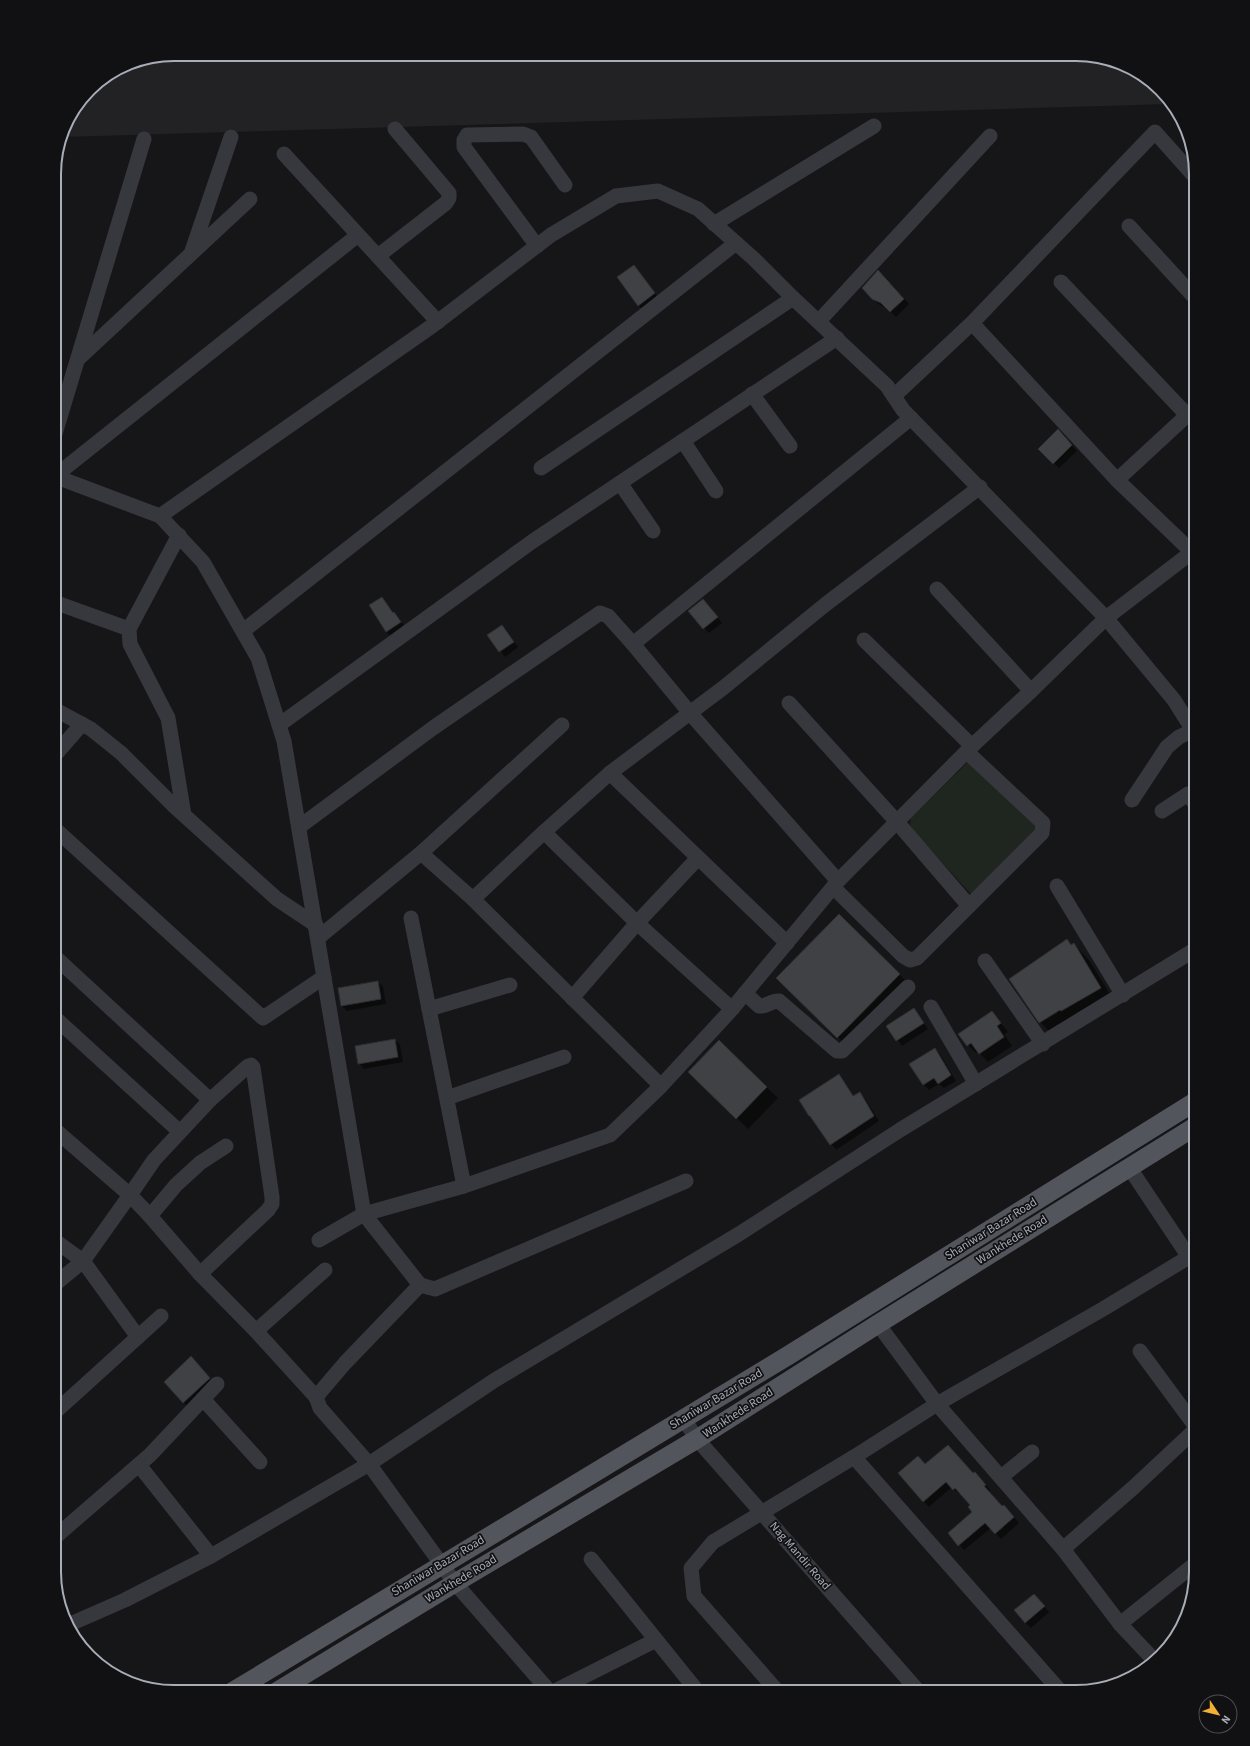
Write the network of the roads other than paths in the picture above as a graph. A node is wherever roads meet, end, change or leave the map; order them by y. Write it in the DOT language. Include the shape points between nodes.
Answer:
graph roads {
  1 [pos="874,126"];
  2 [pos="395,129"];
  3 [pos="990,136"];
  4 [pos="231,137"];
  5 [pos="144,138"];
  6 [pos="284,154"];
  7 [pos="1189,170"];
  8 [pos="566,185"];
  9 [pos="250,199"];
  10 [pos="714,224"];
  11 [pos="1129,226"];
  12 [pos="358,235"];
  13 [pos="736,243"];
  14 [pos="537,246"];
  15 [pos="192,254"];
  16 [pos="378,256"];
  17 [pos="1061,282"];
  18 [pos="1189,291"];
  19 [pos="793,298"];
  20 [pos="819,321"];
  21 [pos="438,322"];
  22 [pos="972,323"];
  23 [pos="837,338"];
  24 [pos="78,360"];
  25 [pos="752,394"];
  26 [pos="894,396"];
  27 [pos="1189,408"];
  28 [pos="1189,414"];
  29 [pos="61,415"];
  30 [pos="912,418"];
  31 [pos="683,441"];
  32 [pos="790,446"];
  33 [pos="541,468"];
  34 [pos="61,471"];
  35 [pos="61,478"];
  36 [pos="1117,480"];
  37 [pos="620,483"];
  38 [pos="980,487"];
  39 [pos="716,491"];
  40 [pos="160,516"];
  41 [pos="653,531"];
  42 [pos="179,535"];
  43 [pos="1189,551"];
  44 [pos="1189,558"];
  45 [pos="937,589"];
  46 [pos="61,605"];
  47 [pos="1106,618"];
  48 [pos="129,629"];
  49 [pos="243,631"];
  50 [pos="864,640"];
  51 [pos="633,644"];
  52 [pos="1031,691"];
  53 [pos="789,703"];
  54 [pos="61,712"];
  55 [pos="690,713"];
  56 [pos="1189,723"];
  57 [pos="82,724"];
  58 [pos="279,725"];
  59 [pos="562,725"];
  60 [pos="1189,734"];
  61 [pos="61,748"];
  62 [pos="969,749"];
  63 [pos="610,773"];
  64 [pos="1189,795"];
  65 [pos="1132,800"];
  66 [pos="1162,811"];
  67 [pos="184,815"];
  68 [pos="897,822"];
  69 [pos="299,827"];
  70 [pos="544,832"];
  71 [pos="61,834"];
  72 [pos="421,853"];
  73 [pos="698,858"];
  74 [pos="835,884"];
  75 [pos="1057,886"];
  76 [pos="473,899"];
  77 [pos="969,906"];
  78 [pos="411,918"];
  79 [pos="637,923"];
  80 [pos="317,932"];
  81 [pos="787,943"];
  82 [pos="1189,953"];
  83 [pos="984,961"];
  84 [pos="61,962"];
  85 [pos="324,977"];
  86 [pos="510,985"];
  87 [pos="908,987"];
  88 [pos="746,993"];
  89 [pos="1123,995"];
  90 [pos="572,998"];
  91 [pos="931,1007"];
  92 [pos="429,1009"];
  93 [pos="732,1009"];
  94 [pos="61,1023"];
  95 [pos="1043,1044"];
  96 [pos="564,1056"];
  97 [pos="976,1084"];
  98 [pos="661,1086"];
  99 [pos="447,1098"];
  100 [pos="210,1100"];
  101 [pos="1189,1105"];
  102 [pos="1189,1130"];
  103 [pos="180,1132"];
  104 [pos="61,1135"];
  105 [pos="226,1146"];
  106 [pos="1129,1167"];
  107 [pos="686,1181"];
  108 [pos="464,1186"];
  109 [pos="130,1195"];
  110 [pos="364,1214"];
  111 [pos="150,1216"];
  112 [pos="319,1240"];
  113 [pos="61,1245"];
  114 [pos="1189,1252"];
  115 [pos="83,1261"];
  116 [pos="1189,1262"];
  117 [pos="325,1270"];
  118 [pos="200,1274"];
  119 [pos="61,1279"];
  120 [pos="420,1285"];
  121 [pos="161,1316"];
  122 [pos="878,1324"];
  123 [pos="256,1331"];
  124 [pos="138,1337"];
  125 [pos="1140,1351"];
  126 [pos="217,1384"];
  127 [pos="316,1397"];
  128 [pos="203,1399"];
  129 [pos="937,1404"];
  130 [pos="61,1407"];
  131 [pos="683,1418"];
  132 [pos="1189,1418"];
  133 [pos="1189,1435"];
  134 [pos="697,1439"];
  135 [pos="1032,1452"];
  136 [pos="854,1457"];
  137 [pos="260,1462"];
  138 [pos="368,1464"];
  139 [pos="139,1465"];
  140 [pos="1001,1477"];
  141 [pos="762,1513"];
  142 [pos="61,1532"];
  143 [pos="1063,1549"];
  144 [pos="211,1556"];
  145 [pos="591,1559"];
  146 [pos="441,1564"];
  147 [pos="1189,1570"];
  148 [pos="455,1583"];
  149 [pos="73,1623"];
  150 [pos="1120,1624"];
  151 [pos="656,1640"];
  152 [pos="1151,1657"];
  153 [pos="243,1685"];
  154 [pos="287,1685"];
  155 [pos="544,1685"];
  156 [pos="567,1685"];
  157 [pos="692,1685"];
  158 [pos="772,1685"];
  159 [pos="913,1685"];
  160 [pos="1055,1685"];
  1 -- 10 [label="street"];
  2 -- 16 [label="street" via="449,193 449,198"];
  3 -- 20 [label="street"];
  4 -- 15 [label="street"];
  5 -- 24 [label="street"];
  6 -- 12 [label="street"];
  7 -- 22 [label="street" via="1156,132"];
  8 -- 14 [label="street" via="530,137 523,134 467,135 464,140 464,147"];
  9 -- 15 [label="street"];
  10 -- 13 [label="street"];
  10 -- 14 [label="street" via="698,209 658,191 623,195 616,196 550,235"];
  11 -- 18 [label="street"];
  12 -- 16 [label="street"];
  12 -- 34 [label="street"];
  13 -- 19 [label="street"];
  13 -- 49 [label="street"];
  14 -- 21 [label="street"];
  15 -- 24 [label="street"];
  16 -- 21 [label="street"];
  17 -- 27 [label="street"];
  19 -- 20 [label="street"];
  19 -- 33 [label="street"];
  20 -- 23 [label="street"];
  21 -- 40 [label="street"];
  22 -- 26 [label="street"];
  22 -- 36 [label="street"];
  23 -- 25 [label="street"];
  23 -- 26 [label="street"];
  24 -- 29 [label="street"];
  25 -- 31 [label="street"];
  25 -- 32 [label="street"];
  26 -- 30 [label="street"];
  28 -- 36 [label="street"];
  30 -- 38 [label="street"];
  30 -- 51 [label="street"];
  31 -- 37 [label="street"];
  31 -- 39 [label="street"];
  35 -- 40 [label="street"];
  36 -- 43 [label="street"];
  37 -- 41 [label="street"];
  37 -- 58 [label="street" via="533,541"];
  38 -- 47 [label="street"];
  38 -- 55 [label="street" via="826,604 754,665"];
  40 -- 42 [label="street"];
  42 -- 48 [label="street"];
  42 -- 49 [label="street" via="203,562"];
  44 -- 47 [label="street"];
  45 -- 52 [label="street"];
  46 -- 48 [label="street"];
  47 -- 52 [label="street"];
  47 -- 56 [label="street" via="1174,700"];
  48 -- 67 [label="street" via="130,644 168,718"];
  49 -- 58 [label="street" via="258,658"];
  50 -- 62 [label="street"];
  51 -- 55 [label="street"];
  51 -- 69 [label="street" via="608,616 600,613 433,728"];
  52 -- 62 [label="street"];
  53 -- 68 [label="street"];
  54 -- 57 [label="street"];
  55 -- 63 [label="street"];
  55 -- 74 [label="street"];
  57 -- 61 [label="street"];
  57 -- 67 [label="street" via="121,752"];
  58 -- 69 [label="street"];
  59 -- 72 [label="street"];
  60 -- 65 [label="street" via="1179,737 1167,747"];
  62 -- 68 [label="street"];
  62 -- 77 [label="street" via="1044,828 1042,833"];
  63 -- 70 [label="street"];
  63 -- 73 [label="street"];
  64 -- 66 [label="street"];
  67 -- 80 [label="street"];
  68 -- 74 [label="street"];
  68 -- 77 [label="street"];
  69 -- 80 [label="street"];
  70 -- 76 [label="street"];
  70 -- 79 [label="street"];
  71 -- 85 [label="street" via="263,1018"];
  72 -- 76 [label="street"];
  72 -- 80 [label="street"];
  73 -- 79 [label="street"];
  73 -- 81 [label="street"];
  74 -- 77 [label="street" via="902,956 910,960 917,958"];
  74 -- 81 [label="street"];
  75 -- 89 [label="street"];
  76 -- 90 [label="street"];
  78 -- 92 [label="street"];
  79 -- 90 [label="street"];
  79 -- 93 [label="street"];
  80 -- 85 [label="street"];
  81 -- 88 [label="street"];
  82 -- 89 [label="street"];
  83 -- 95 [label="street"];
  84 -- 100 [label="street"];
  85 -- 110 [label="street"];
  86 -- 92 [label="street"];
  87 -- 88 [label="street" via="842,1050 837,1051 779,1001 762,1007"];
  88 -- 93 [label="street"];
  89 -- 95 [label="street"];
  90 -- 98 [label="street"];
  91 -- 97 [label="street"];
  92 -- 99 [label="street"];
  93 -- 98 [label="street"];
  94 -- 103 [label="street"];
  95 -- 97 [label="street"];
  96 -- 99 [label="street"];
  97 -- 138 [label="street" via="739,1234 495,1380"];
  98 -- 108 [label="street" via="610,1135"];
  99 -- 108 [label="street"];
  100 -- 103 [label="street"];
  100 -- 118 [label="street" via="248,1066 253,1067 272,1204"];
  101 -- 131 [label="main road, Shaniwar Bazar Road" via="789,1355"];
  102 -- 106 [label="main road, Wankhede Road"];
  103 -- 109 [label="street" via="154,1160"];
  104 -- 109 [label="street"];
  105 -- 111 [label="street" via="190,1172"];
  106 -- 114 [label="street"];
  106 -- 122 [label="main road, Wankhede Road"];
  107 -- 120 [label="street" via="435,1289"];
  108 -- 110 [label="street"];
  109 -- 111 [label="street"];
  109 -- 115 [label="street"];
  110 -- 112 [label="street"];
  110 -- 120 [label="street"];
  111 -- 118 [label="street"];
  113 -- 115 [label="street"];
  115 -- 119 [label="street"];
  115 -- 124 [label="street"];
  116 -- 129 [label="street"];
  117 -- 123 [label="street"];
  118 -- 123 [label="street"];
  120 -- 127 [label="street"];
  121 -- 124 [label="street"];
  122 -- 129 [label="street"];
  122 -- 134 [label="main road, Wankhede Road"];
  123 -- 127 [label="street"];
  124 -- 130 [label="street"];
  125 -- 132 [label="street"];
  126 -- 128 [label="street"];
  127 -- 138 [label="street" via="320,1408"];
  128 -- 137 [label="street"];
  128 -- 139 [label="street"];
  129 -- 136 [label="street"];
  129 -- 140 [label="street"];
  131 -- 134 [label="street, Nag Mandir Road"];
  131 -- 146 [label="main road, Shaniwar Bazar Road"];
  133 -- 143 [label="street"];
  134 -- 141 [label="street, Nag Mandir Road"];
  134 -- 148 [label="main road, Wankhede Road"];
  135 -- 140 [label="street"];
  136 -- 141 [label="street"];
  136 -- 160 [label="street"];
  138 -- 144 [label="street"];
  138 -- 146 [label="street"];
  139 -- 142 [label="street"];
  139 -- 144 [label="street"];
  140 -- 143 [label="street"];
  141 -- 158 [label="street" via="713,1542 691,1568 694,1596"];
  141 -- 159 [label="street, Nag Mandir Road"];
  143 -- 150 [label="street"];
  144 -- 149 [label="street" via="125,1600"];
  145 -- 151 [label="street"];
  146 -- 148 [label="street"];
  146 -- 153 [label="main road, Shaniwar Bazar Road"];
  147 -- 150 [label="street"];
  148 -- 154 [label="main road, Wankhede Road"];
  148 -- 155 [label="street"];
  150 -- 152 [label="street"];
  151 -- 156 [label="street"];
  151 -- 157 [label="street"];
}
